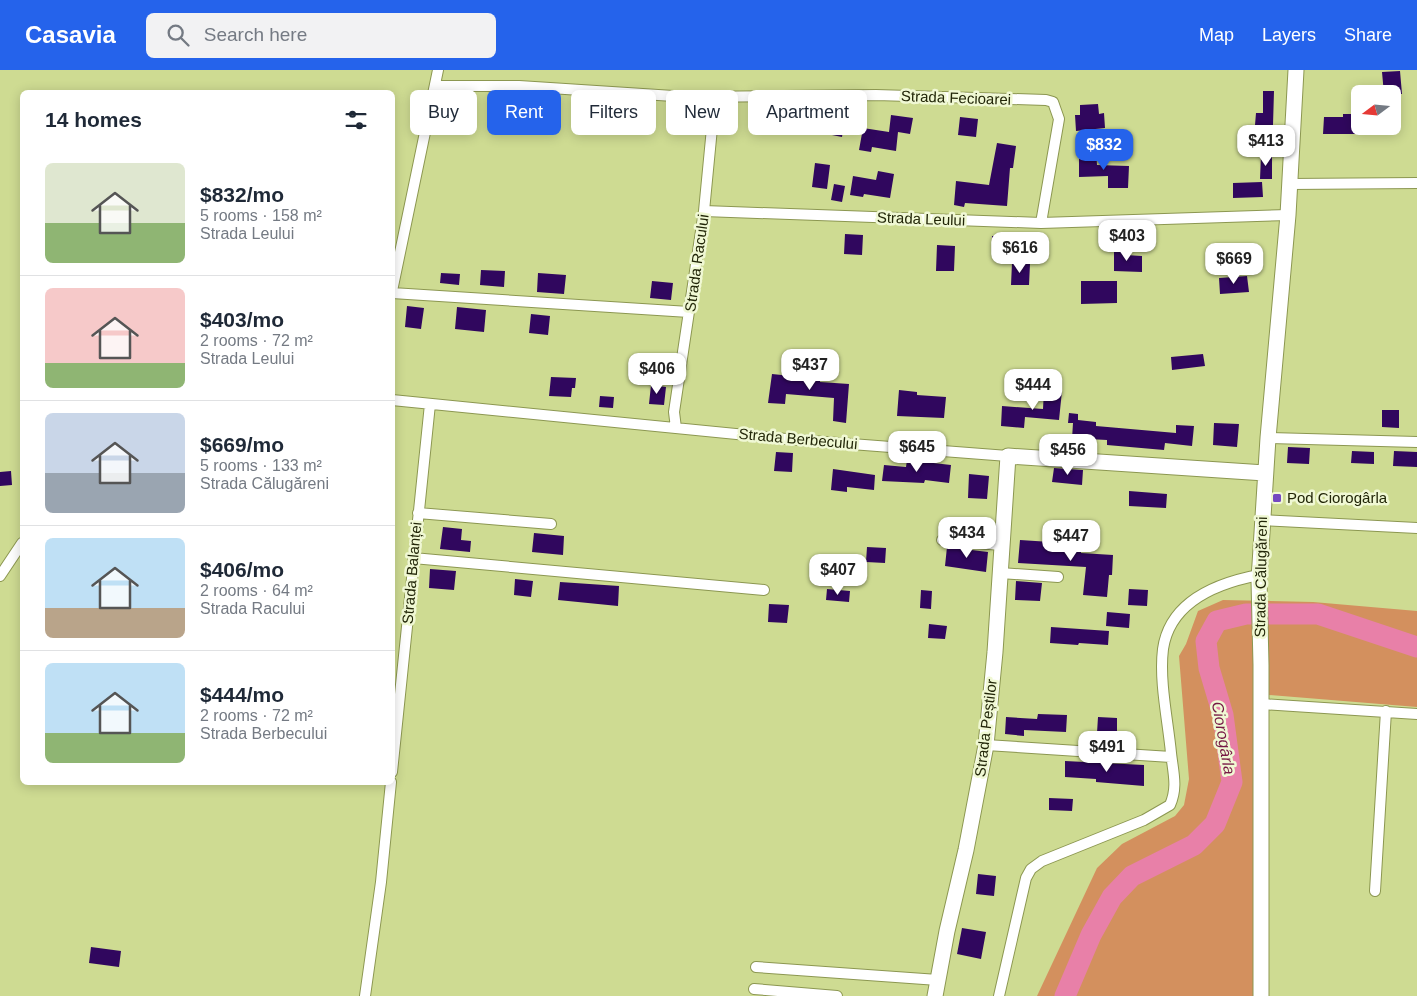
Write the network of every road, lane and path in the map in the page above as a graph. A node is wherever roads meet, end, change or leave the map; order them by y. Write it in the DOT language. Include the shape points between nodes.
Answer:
graph roads {
  1 [pos="438,70"];
  2 [pos="1296,70"];
  3 [pos="436,86"];
  4 [pos="666,95"];
  5 [pos="738,98"];
  6 [pos="711,135"];
  7 [pos="1417,183"];
  8 [pos="1290,184"];
  9 [pos="704,211"];
  10 [pos="1288,215"];
  11 [pos="1041,223"];
  12 [pos="395,278"];
  13 [pos="395,292"];
  14 [pos="689,312"];
  15 [pos="395,400"];
  16 [pos="430,404"];
  17 [pos="676,428"];
  18 [pos="1268,438"];
  19 [pos="1417,442"];
  20 [pos="1008,456"];
  21 [pos="1265,473"];
  22 [pos="418,514"];
  23 [pos="1262,520"];
  24 [pos="551,524"];
  25 [pos="1417,528"];
  26 [pos="942,540"];
  27 [pos="20,545"];
  28 [pos="1001,545"];
  29 [pos="414,558"];
  30 [pos="1000,573"];
  31 [pos="0,576"];
  32 [pos="1058,576"];
  33 [pos="1259,578"];
  34 [pos="764,590"];
  35 [pos="1261,704"];
  36 [pos="1386,712"];
  37 [pos="1417,714"];
  38 [pos="395,743"];
  39 [pos="986,745"];
  40 [pos="1171,756"];
  41 [pos="391,785"];
  42 [pos="1376,891"];
  43 [pos="756,967"];
  44 [pos="938,980"];
  45 [pos="754,988"];
  46 [pos="365,996"];
  47 [pos="837,996"];
  48 [pos="935,996"];
  49 [pos="999,996"];
  50 [pos="1261,996"];
  1 -- 3 [label="street"];
  2 -- 8 [label="street, Strada Călugăreni"];
  3 -- 4 [label="street, Strada Fecioarei" via="519,86"];
  3 -- 12 [label="street"];
  5 -- 11 [label="street, Strada Fecioarei" via="876,95 1053,102 1059,127"];
  6 -- 9 [label="street, Strada Racului"];
  7 -- 8 [label="street"];
  8 -- 10 [label="street, Strada Călugăreni"];
  9 -- 11 [label="street, Strada Leului"];
  9 -- 14 [label="street, Strada Racului"];
  10 -- 11 [label="street, Strada Leului"];
  10 -- 18 [label="street, Strada Călugăreni"];
  13 -- 14 [label="street"];
  14 -- 17 [label="street, Strada Racului" via="674,412"];
  15 -- 16 [label="street, Strada Berbecului"];
  16 -- 17 [label="street, Strada Berbecului"];
  16 -- 22 [label="street, Strada Balanței"];
  17 -- 20 [label="street, Strada Berbecului"];
  18 -- 19 [label="street"];
  18 -- 21 [label="street, Strada Călugăreni"];
  20 -- 21 [label="street, Strada Berbecului"];
  20 -- 28 [label="street, Strada Peștilor"];
  21 -- 23 [label="street, Strada Călugăreni"];
  22 -- 24 [label="street"];
  22 -- 29 [label="street, Strada Balanței"];
  23 -- 25 [label="street"];
  23 -- 33 [label="street, Strada Călugăreni"];
  26 -- 28 [label="street"];
  27 -- 31 [label="street"];
  28 -- 30 [label="street, Strada Peștilor"];
  29 -- 34 [label="street"];
  29 -- 38 [label="street, Strada Balanței"];
  30 -- 32 [label="street"];
  30 -- 39 [label="street, Strada Peștilor"];
  33 -- 35 [label="street, Strada Călugăreni"];
  33 -- 40 [label="street" via="1215,587 1198,596 1168,631 1163,650 1163,678"];
  35 -- 36 [label="street"];
  35 -- 50 [label="street, Strada Călugăreni"];
  36 -- 37 [label="street"];
  36 -- 42 [label="street"];
  39 -- 40 [label="street"];
  39 -- 44 [label="street, Strada Peștilor"];
  40 -- 49 [label="street" via="1176,783 1170,805 1144,820 1048,858 1031,869 1026,878"];
  41 -- 46 [label="street" via="382,882"];
  43 -- 44 [label="street"];
  44 -- 48 [label="street, Strada Peștilor"];
  45 -- 47 [label="street"];
}
